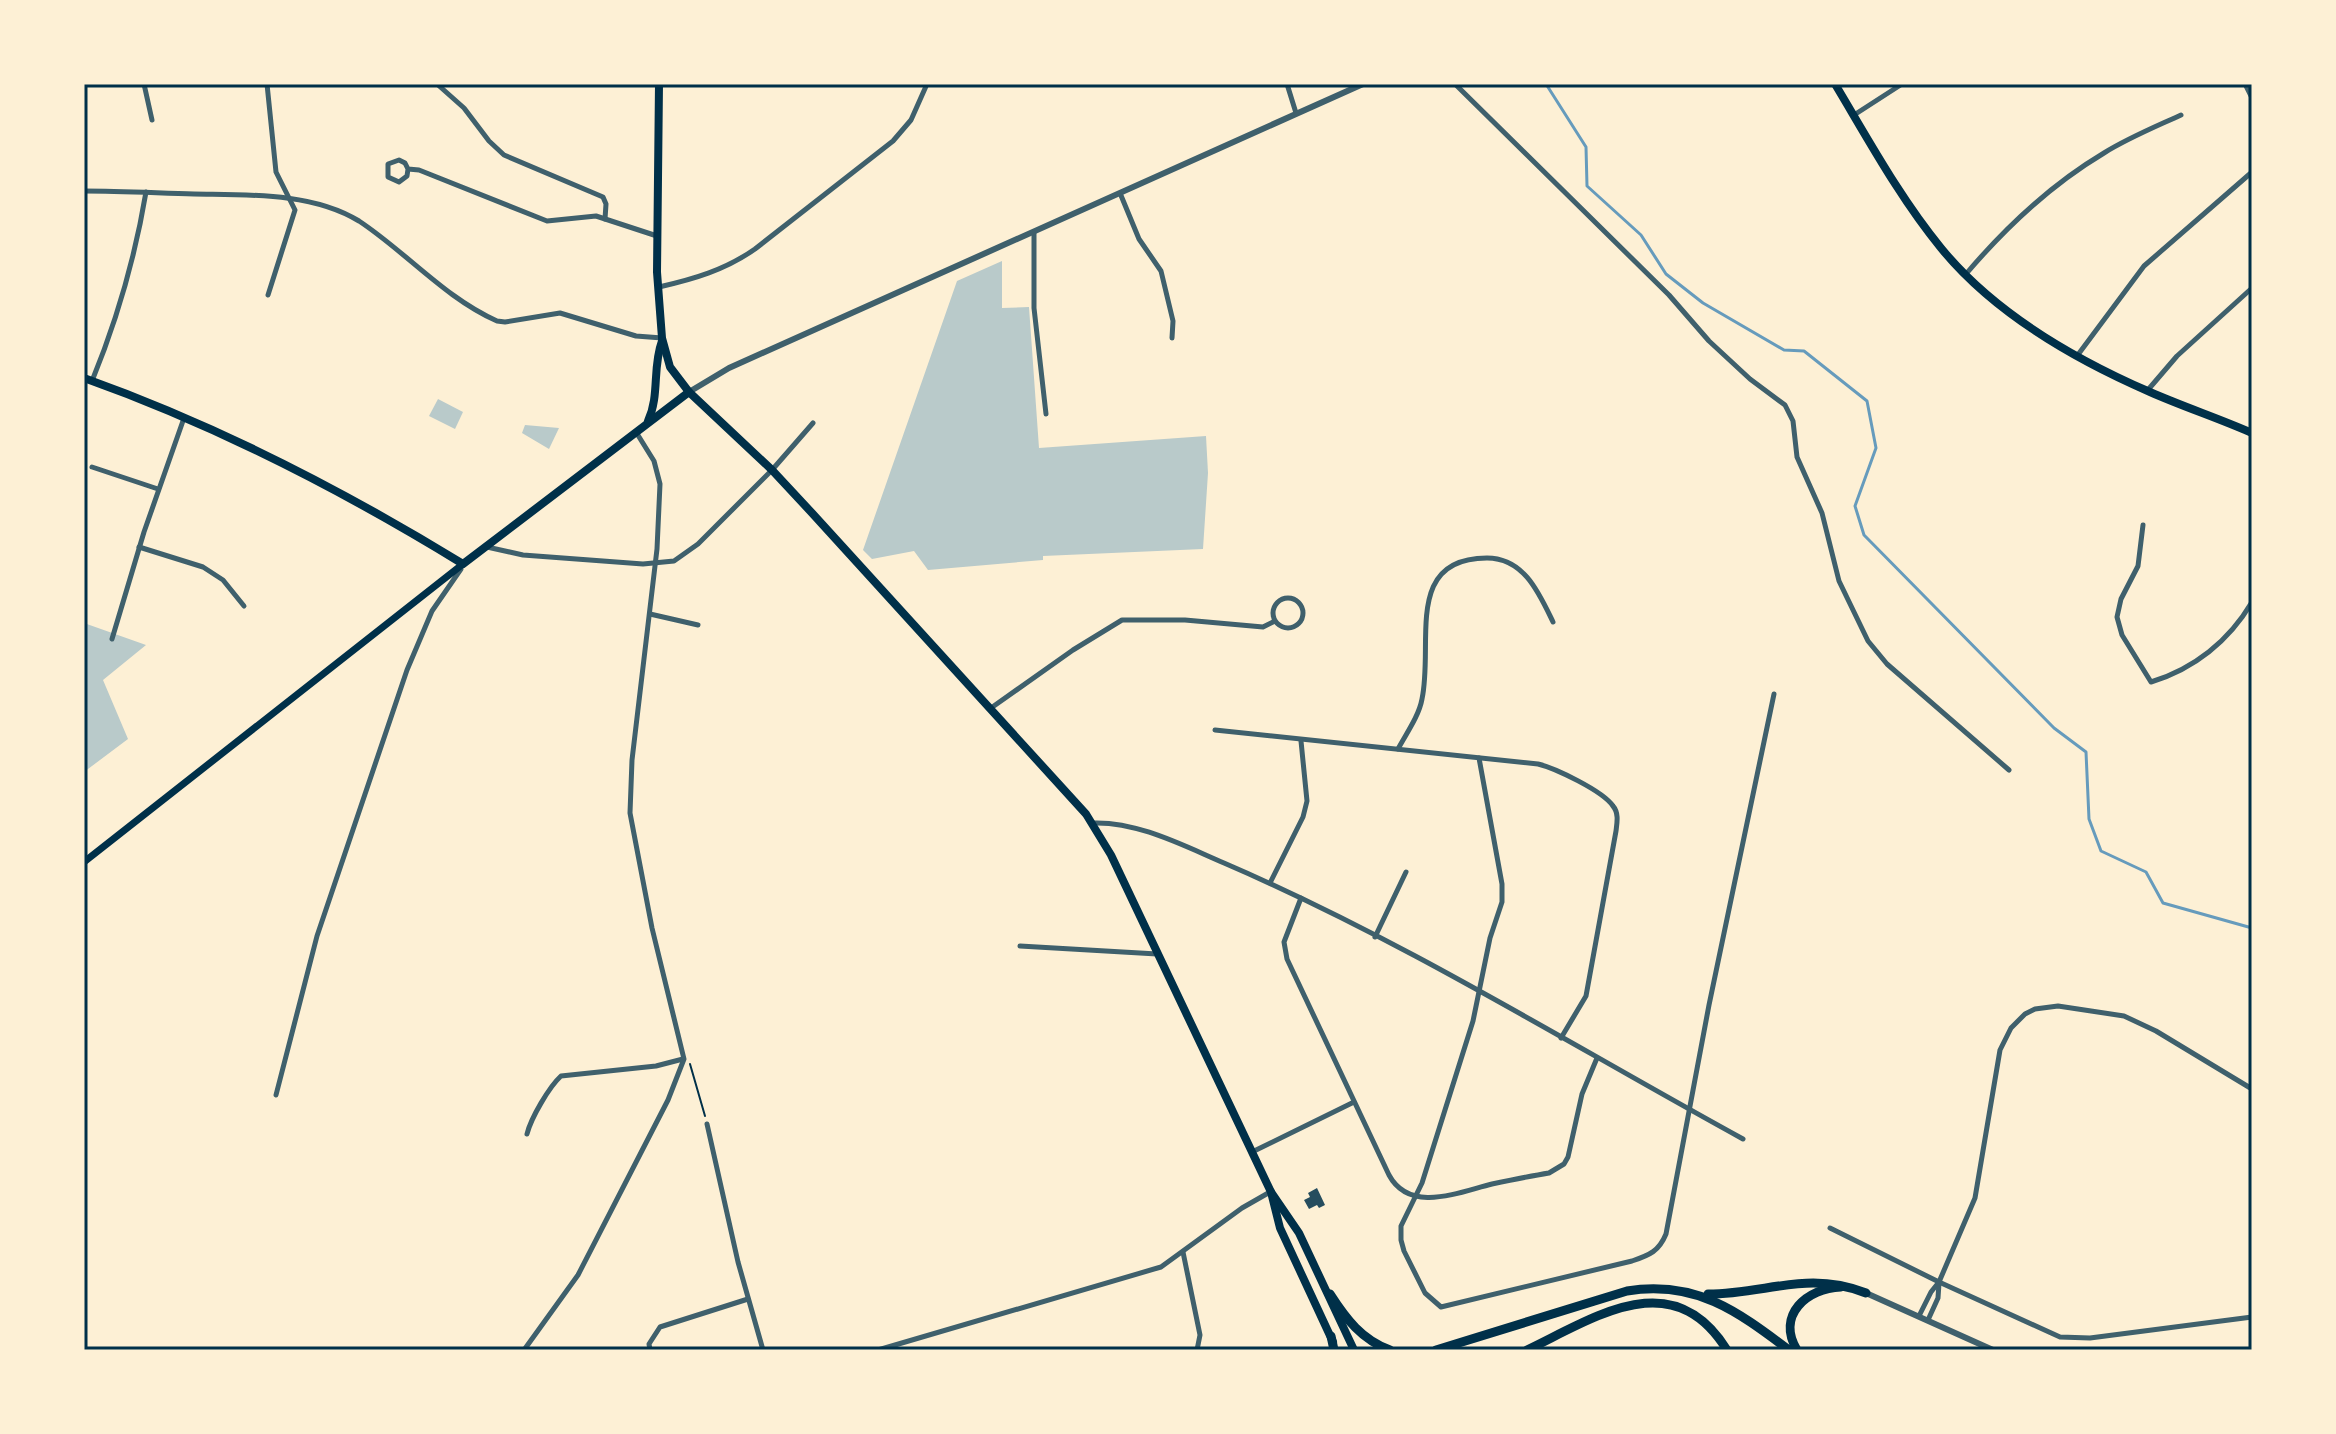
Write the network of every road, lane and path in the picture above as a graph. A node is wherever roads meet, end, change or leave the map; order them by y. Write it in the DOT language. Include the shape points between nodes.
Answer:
graph roads {
  1 [pos="144,84"];
  2 [pos="267,84"];
  3 [pos="437,84"];
  4 [pos="659,84"];
  5 [pos="927,84"];
  6 [pos="1287,84"];
  7 [pos="1363,84"];
  8 [pos="1455,84"];
  9 [pos="1835,84"];
  10 [pos="1902,84"];
  11 [pos="2245,84"];
  12 [pos="2252,98"];
  13 [pos="1296,113"];
  14 [pos="1854,115"];
  15 [pos="2181,115"];
  16 [pos="152,120"];
  17 [pos="408,169"];
  18 [pos="2252,172"];
  19 [pos="84,191"];
  20 [pos="146,192"];
  21 [pos="1120,193"];
  22 [pos="291,200"];
  23 [pos="605,219"];
  24 [pos="1034,232"];
  25 [pos="657,236"];
  26 [pos="1966,274"];
  27 [pos="657,287"];
  28 [pos="2252,288"];
  29 [pos="268,295"];
  30 [pos="1172,338"];
  31 [pos="662,339"];
  32 [pos="2077,356"];
  33 [pos="88,379"];
  34 [pos="2147,391"];
  35 [pos="689,392"];
  36 [pos="1046,414"];
  37 [pos="184,418"];
  38 [pos="648,421"];
  39 [pos="813,423"];
  40 [pos="636,430"];
  41 [pos="2252,433"];
  42 [pos="92,467"];
  43 [pos="772,470"];
  44 [pos="158,489"];
  45 [pos="2143,525"];
  46 [pos="139,547"];
  47 [pos="487,547"];
  48 [pos="463,564"];
  49 [pos="655,565"];
  50 [pos="2252,602"];
  51 [pos="244,606"];
  52 [pos="650,614"];
  53 [pos="1275,621"];
  54 [pos="1553,622"];
  55 [pos="698,625"];
  56 [pos="112,639"];
  57 [pos="1774,694"];
  58 [pos="991,708"];
  59 [pos="1215,730"];
  60 [pos="1301,741"];
  61 [pos="1398,749"];
  62 [pos="1479,758"];
  63 [pos="2009,770"];
  64 [pos="1092,823"];
  65 [pos="84,862"];
  66 [pos="1406,872"];
  67 [pos="1270,883"];
  68 [pos="1301,898"];
  69 [pos="1375,937"];
  70 [pos="1020,946"];
  71 [pos="1158,954"];
  72 [pos="1477,991"];
  73 [pos="1561,1038"];
  74 [pos="1597,1058"];
  75 [pos="686,1059"];
  76 [pos="2252,1089"];
  77 [pos="276,1095"];
  78 [pos="1354,1102"];
  79 [pos="1691,1110"];
  80 [pos="707,1124"];
  81 [pos="527,1134"];
  82 [pos="1743,1139"];
  83 [pos="1252,1152"];
  84 [pos="1271,1192"];
  85 [pos="1415,1196"];
  86 [pos="1830,1228"];
  87 [pos="1183,1252"];
  88 [pos="1939,1282"];
  89 [pos="1866,1293"];
  90 [pos="1330,1294"];
  91 [pos="1697,1294"];
  92 [pos="748,1299"];
  93 [pos="1919,1316"];
  94 [pos="2252,1317"];
  95 [pos="1928,1320"];
  96 [pos="1331,1336"];
  97 [pos="524,1350"];
  98 [pos="650,1350"];
  99 [pos="763,1350"];
  100 [pos="878,1350"];
  101 [pos="1197,1350"];
  102 [pos="1335,1350"];
  103 [pos="1354,1350"];
  104 [pos="1390,1350"];
  105 [pos="1436,1350"];
  106 [pos="1527,1350"];
  107 [pos="1727,1350"];
  108 [pos="1789,1350"];
  109 [pos="1797,1350"];
  110 [pos="1993,1350"];
  1 -- 16 [label="street"];
  2 -- 22 [label="street" via="276,172"];
  3 -- 23 [label="street" via="504,155 603,197"];
  4 -- 25 [label="main road"];
  5 -- 27 [label="street" via="911,120 893,141 755,249 706,276"];
  6 -- 13 [label="street"];
  7 -- 13 [label="street"];
  8 -- 63 [label="street" via="1709,341 1785,405 1839,581 1868,641 1887,664"];
  9 -- 14 [label="main road"];
  10 -- 14 [label="street"];
  11 -- 12 [label="street"];
  13 -- 21 [label="street"];
  14 -- 26 [label="main road" via="1915,213"];
  15 -- 26 [label="street" via="2071,174"];
  17 -- 17 [label="street" via="399,160 386,169 388,177 399,182"];
  17 -- 23 [label="street" via="547,221"];
  18 -- 32 [label="street" via="2144,266"];
  19 -- 20 [label="street"];
  20 -- 22 [label="street"];
  20 -- 33 [label="street" via="116,320"];
  21 -- 24 [label="street"];
  21 -- 30 [label="street" via="1139,239 1161,271"];
  22 -- 29 [label="street" via="295,210"];
  22 -- 31 [label="street" via="330,207 359,222 497,321 560,313"];
  23 -- 25 [label="street"];
  24 -- 35 [label="street" via="729,368"];
  24 -- 36 [label="street" via="1034,308"];
  25 -- 27 [label="main road"];
  26 -- 32 [label="main road" via="2011,313"];
  27 -- 31 [label="main road"];
  28 -- 34 [label="street"];
  31 -- 35 [label="main road" via="670,367"];
  31 -- 38 [label="main road" via="656,398"];
  32 -- 34 [label="main road"];
  33 -- 37 [label="main road"];
  34 -- 41 [label="main road"];
  35 -- 38 [label="main road"];
  35 -- 43 [label="main road"];
  37 -- 44 [label="street"];
  37 -- 48 [label="main road" via="324,486"];
  38 -- 40 [label="main road"];
  39 -- 43 [label="street"];
  40 -- 47 [label="main road"];
  40 -- 49 [label="street" via="659,473"];
  42 -- 44 [label="street"];
  43 -- 49 [label="street" via="691,551"];
  43 -- 58 [label="main road"];
  44 -- 46 [label="street"];
  45 -- 50 [label="street" via="2138,566 2117,617 2151,682 2182,671 2218,645"];
  46 -- 51 [label="street" via="203,567 223,580"];
  46 -- 56 [label="street"];
  47 -- 48 [label="main road"];
  47 -- 49 [label="street" via="523,555"];
  48 -- 65 [label="main road"];
  48 -- 77 [label="street" via="432,611 407,670 317,936"];
  49 -- 52 [label="street"];
  52 -- 55 [label="street"];
  52 -- 75 [label="street" via="630,813 652,928"];
  53 -- 53 [label="street" via="1284,628 1296,626 1301,605 1280,600 1273,610"];
  53 -- 58 [label="street" via="1263,627 1122,620"];
  54 -- 61 [label="street" via="1539,592 1509,562 1460,560 1440,573 1427,608 1422,702"];
  57 -- 79 [label="street"];
  58 -- 64 [label="main road"];
  59 -- 60 [label="street"];
  60 -- 61 [label="street"];
  60 -- 67 [label="street" via="1307,801"];
  61 -- 62 [label="street"];
  62 -- 72 [label="street" via="1503,893"];
  62 -- 73 [label="street" via="1554,768 1617,813 1586,996"];
  64 -- 67 [label="street" via="1143,832"];
  64 -- 71 [label="main road"];
  66 -- 69 [label="street"];
  67 -- 68 [label="street"];
  68 -- 69 [label="street"];
  68 -- 78 [label="street" via="1285,951"];
  69 -- 72 [label="street"];
  70 -- 71 [label="street"];
  71 -- 83 [label="main road"];
  72 -- 73 [label="street"];
  72 -- 85 [label="street" via="1473,1021"];
  73 -- 74 [label="street"];
  74 -- 79 [label="street"];
  74 -- 85 [label="street" via="1564,1164 1549,1173 1440,1197"];
  75 -- 80 [label="path"];
  75 -- 81 [label="street" via="561,1076 549,1086"];
  75 -- 97 [label="street" via="578,1275"];
  76 -- 88 [label="street" via="2134,1019 2058,1006 2025,1014 2000,1050 1975,1198"];
  78 -- 83 [label="street"];
  78 -- 85 [label="street" via="1393,1183"];
  79 -- 82 [label="street"];
  79 -- 85 [label="street" via="1666,1234 1655,1252 1632,1261 1441,1307 1425,1293 1401,1240 1401,1226"];
  80 -- 92 [label="street"];
  83 -- 84 [label="main road"];
  84 -- 87 [label="street"];
  84 -- 90 [label="main road"];
  84 -- 96 [label="main road" via="1280,1228"];
  86 -- 88 [label="street"];
  87 -- 100 [label="street" via="1161,1267"];
  87 -- 101 [label="street" via="1200,1335"];
  88 -- 93 [label="street"];
  88 -- 94 [label="street" via="2067,1338"];
  88 -- 95 [label="street"];
  89 -- 91 [label="highway" via="1820,1281"];
  89 -- 93 [label="street"];
  89 -- 109 [label="highway" via="1837,1287 1809,1296 1791,1319"];
  90 -- 103 [label="main road"];
  90 -- 104 [label="highway" via="1353,1326"];
  91 -- 105 [label="highway" via="1657,1288 1627,1291"];
  91 -- 108 [label="highway" via="1736,1311"];
  92 -- 98 [label="street" via="660,1327"];
  92 -- 99 [label="street"];
  93 -- 95 [label="street"];
  95 -- 110 [label="street"];
  96 -- 102 [label="highway"];
  106 -- 107 [label="highway" via="1620,1307 1648,1301 1688,1310 1710,1326"];
}
